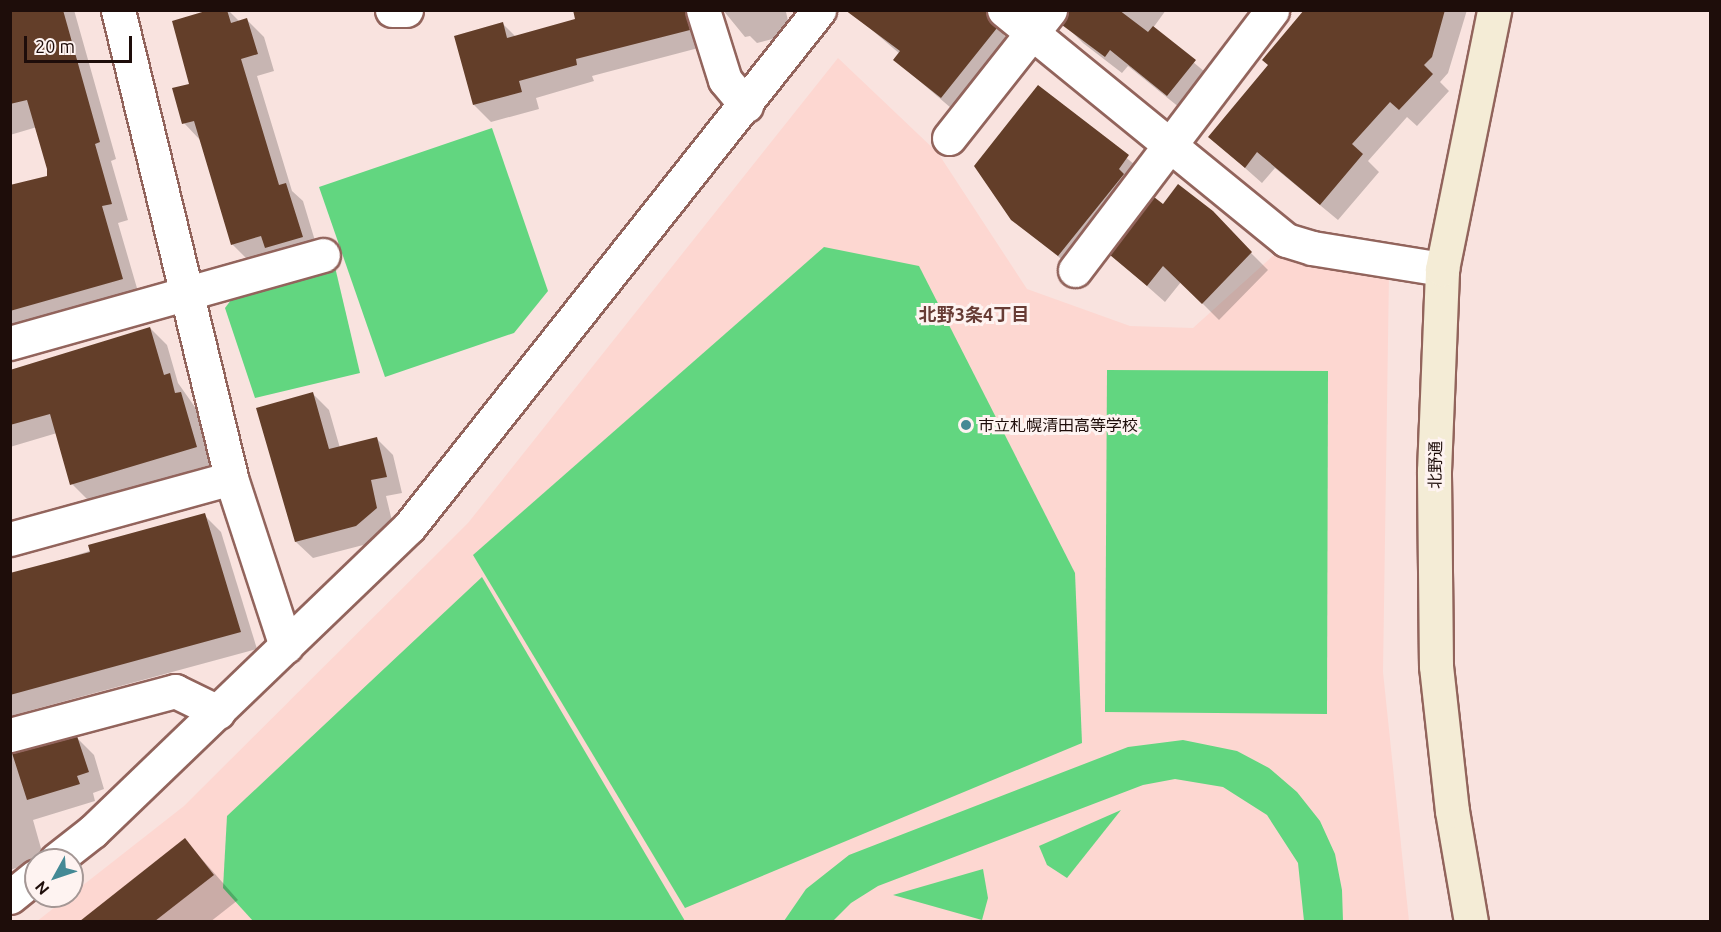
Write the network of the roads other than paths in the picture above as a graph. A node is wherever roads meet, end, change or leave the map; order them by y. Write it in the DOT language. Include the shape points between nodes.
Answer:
graph roads {
  1 [pos="118,10"];
  2 [pos="392,10"];
  3 [pos="406,10"];
  4 [pos="703,10"];
  5 [pos="819,10"];
  6 [pos="1004,10"];
  7 [pos="1272,10"];
  8 [pos="1494,10"];
  9 [pos="1041,22"];
  10 [pos="746,105"];
  11 [pos="949,138"];
  12 [pos="1170,144"];
  13 [pos="322,255"];
  14 [pos="1442,269"];
  15 [pos="1075,270"];
  16 [pos="189,292"];
  17 [pos="10,343"];
  18 [pos="231,478"];
  19 [pos="10,539"];
  20 [pos="286,646"];
  21 [pos="218,712"];
  22 [pos="10,735"];
  23 [pos="71,848"];
  24 [pos="24,886"];
  25 [pos="10,897"];
  26 [pos="1472,921"];
  1 -- 16 [label="street"];
  2 -- 3 [label="street"];
  4 -- 10 [label="street" via="725,80"];
  5 -- 10 [label="street"];
  6 -- 9 [label="street"];
  7 -- 12 [label="street"];
  8 -- 14 [label="street, 北野通"];
  9 -- 11 [label="street"];
  9 -- 12 [label="street"];
  10 -- 20 [label="street" via="409,526"];
  12 -- 14 [label="street" via="1286,240 1312,248"];
  12 -- 15 [label="street"];
  13 -- 16 [label="street"];
  14 -- 26 [label="street, 北野通" via="1434,471 1436,666 1452,811"];
  16 -- 17 [label="street"];
  16 -- 18 [label="street"];
  18 -- 19 [label="street"];
  18 -- 20 [label="street"];
  20 -- 21 [label="street"];
  21 -- 22 [label="street" via="175,691"];
  21 -- 23 [label="street"];
  24 -- 25 [label="street"];
}
